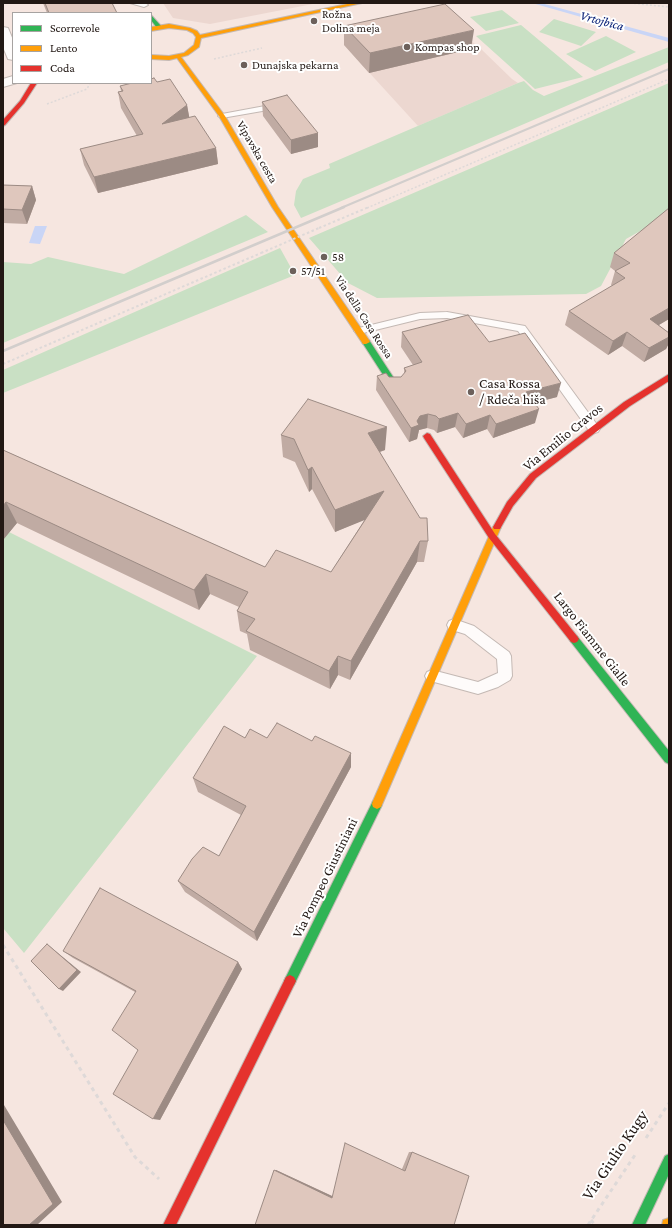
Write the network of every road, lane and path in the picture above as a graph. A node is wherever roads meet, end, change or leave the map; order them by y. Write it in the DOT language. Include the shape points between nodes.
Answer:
graph roads {
  1 [pos="134,3"];
  2 [pos="359,3"];
  3 [pos="630,3"];
  4 [pos="145,7"];
  5 [pos="669,7"];
  6 [pos="155,28"];
  7 [pos="3,31"];
  8 [pos="199,37"];
  9 [pos="262,48"];
  10 [pos="12,54"];
  11 [pos="178,56"];
  12 [pos="152,57"];
  13 [pos="213,59"];
  14 [pos="669,79"];
  15 [pos="33,84"];
  16 [pos="89,84"];
  17 [pos="22,102"];
  18 [pos="265,108"];
  19 [pos="222,116"];
  20 [pos="3,124"];
  21 [pos="314,262"];
  22 [pos="359,331"];
  23 [pos="3,364"];
  24 [pos="669,377"];
  25 [pos="394,385"];
  26 [pos="594,429"];
  27 [pos="427,436"];
  28 [pos="492,536"];
  29 [pos="454,625"];
  30 [pos="432,676"];
  31 [pos="669,759"];
  32 [pos="3,945"];
  33 [pos="669,1103"];
  34 [pos="644,1141"];
  35 [pos="640,1147"];
  36 [pos="669,1160"];
  37 [pos="181,1200"];
  38 [pos="591,1220"];
  39 [pos="169,1225"];
  40 [pos="588,1225"];
  41 [pos="595,1225"];
  42 [pos="638,1225"];
  1 -- 4 [label="lane"];
  2 -- 8 [label="main road"];
  3 -- 5 [label="path"];
  6 -- 8 [label="main road" via="179,26 195,32"];
  7 -- 10 [label="street"];
  8 -- 11 [label="main road" via="200,42 197,46"];
  9 -- 13 [label="path"];
  11 -- 12 [label="main road"];
  11 -- 19 [label="main road, Vipavska cesta"];
  14 -- 23 [label="path, bridge"];
  15 -- 17 [label="main road"];
  16 -- 17 [label="path" via="86,89 49,104"];
  17 -- 20 [label="main road"];
  18 -- 19 [label="lane"];
  19 -- 21 [label="main road, Vipavska cesta" via="275,207"];
  21 -- 22 [label="main road, Via della Casa Rossa"];
  22 -- 25 [label="main road, Via della Casa Rossa"];
  22 -- 26 [label="lane" via="420,316 448,315 521,328"];
  24 -- 26 [label="main road, Via Emilio Cravos"];
  26 -- 28 [label="main road, Via Emilio Cravos" via="533,476 510,504"];
  27 -- 28 [label="main road"];
  28 -- 29 [label="main road, Via Pompeo Giustiniani"];
  28 -- 31 [label="main road, Largo Fiamme Gialle"];
  29 -- 30 [label="main road, Via Pompeo Giustiniani"];
  29 -- 30 [label="lane" via="469,630 504,656 505,676 478,688"];
  30 -- 37 [label="main road, Via Pompeo Giustiniani" via="370,820"];
  32 -- 37 [label="path" via="135,1157"];
  33 -- 34 [label="path, Via Giulio Kugy"];
  35 -- 38 [label="path, Via Giulio Kugy"];
  36 -- 42 [label="main road"];
  37 -- 39 [label="main road, Via Pompeo Giustiniani"];
  38 -- 40 [label="path, Via Giulio Kugy"];
  38 -- 41 [label="path"];
}
